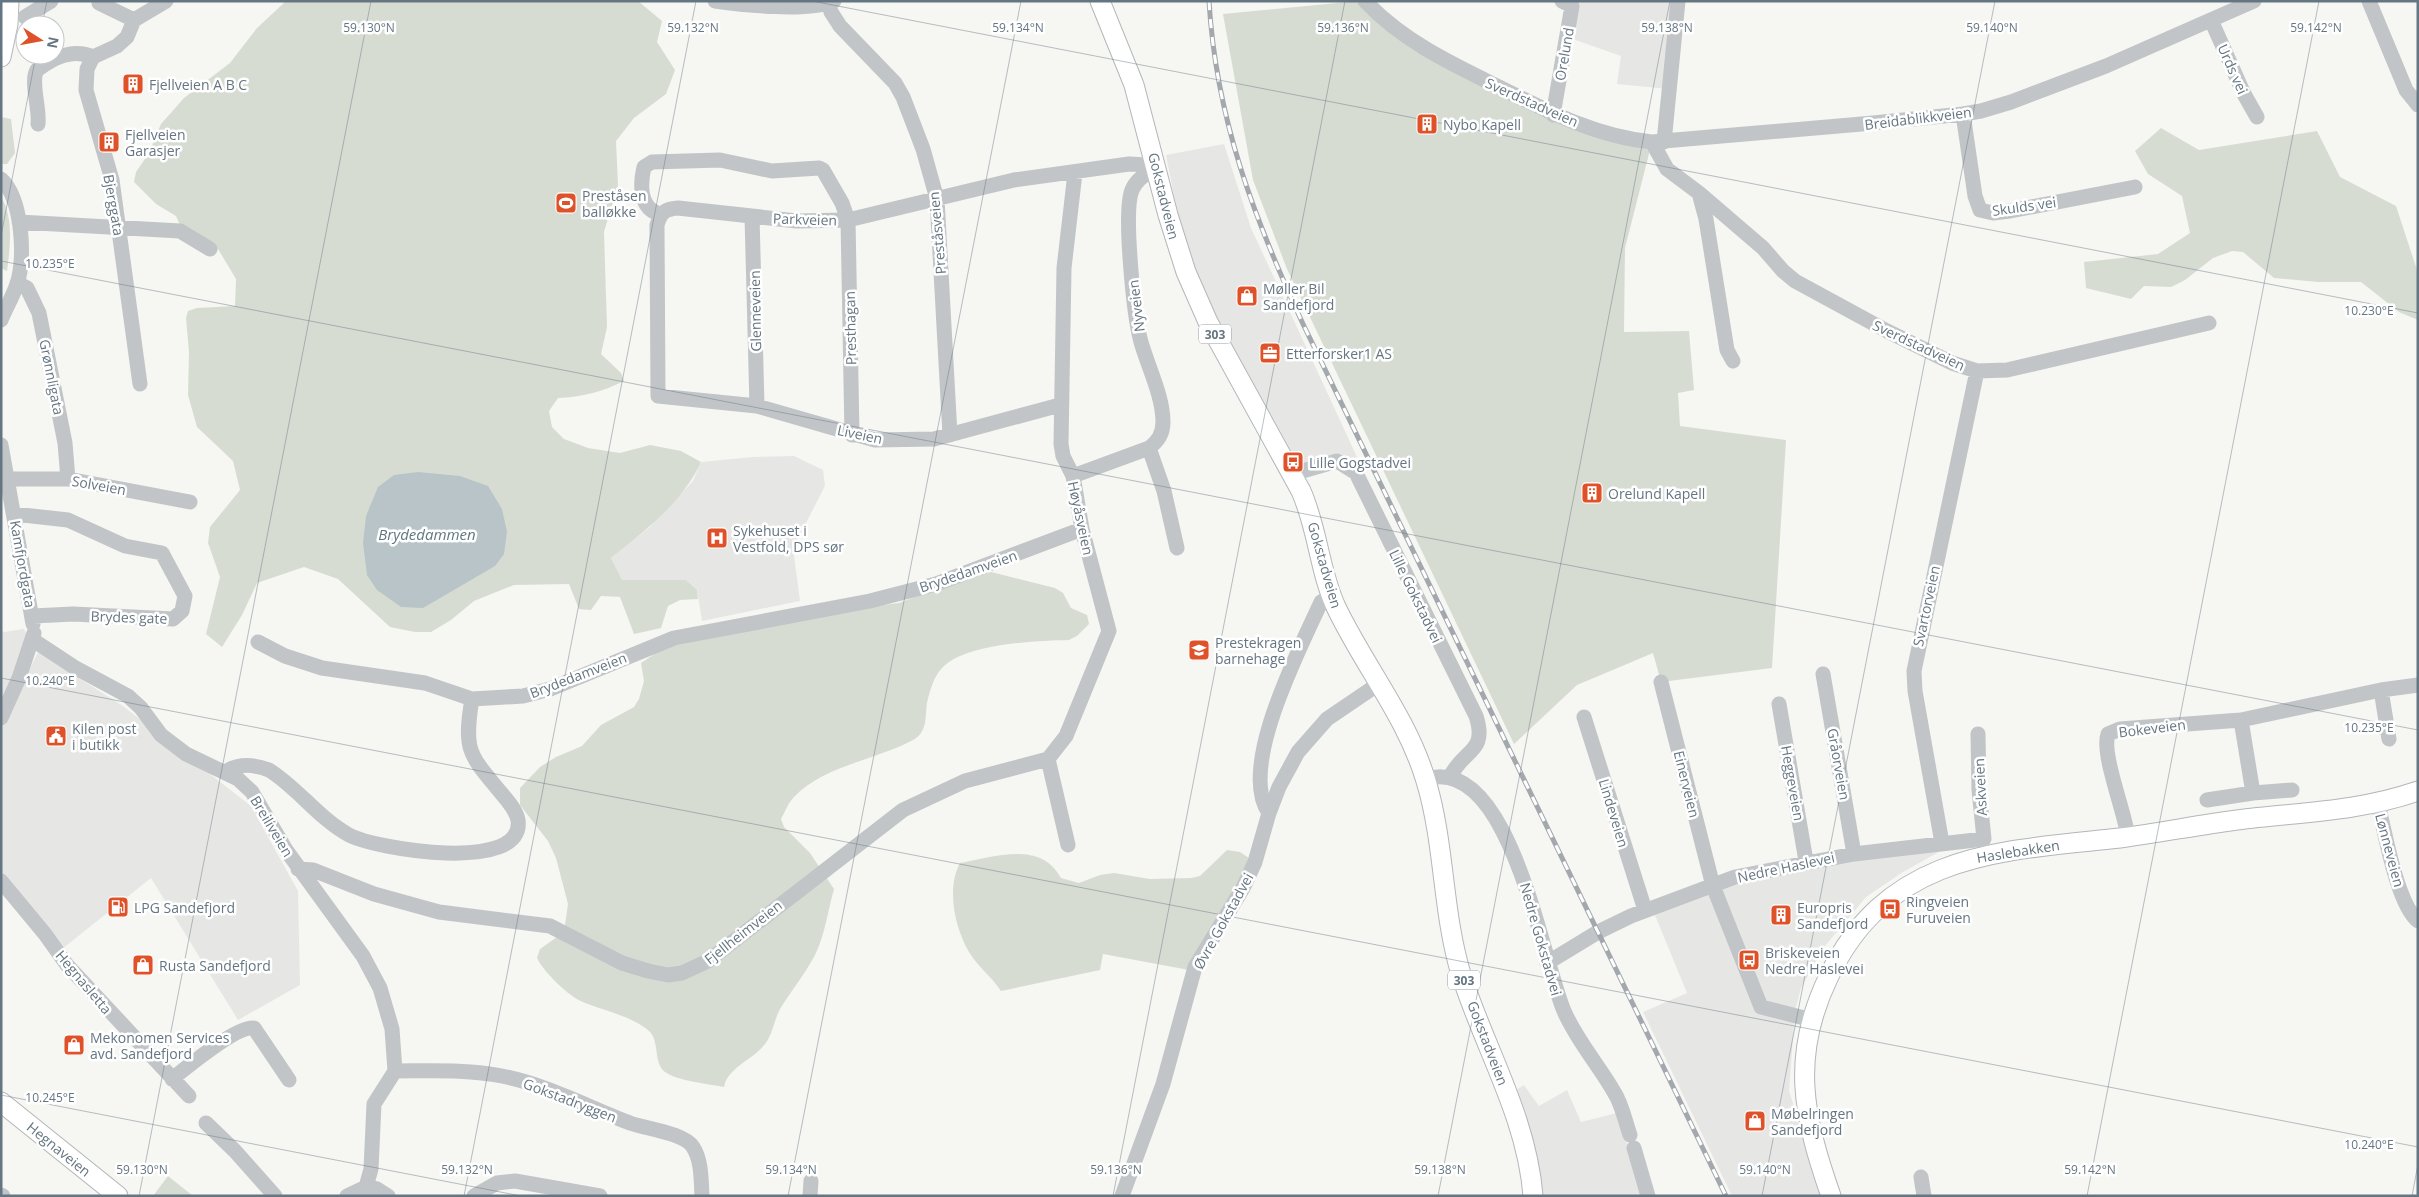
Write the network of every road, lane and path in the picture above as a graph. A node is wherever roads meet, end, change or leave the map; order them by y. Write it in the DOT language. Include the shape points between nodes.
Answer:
graph roads {
  1 [pos="51,1"];
  2 [pos="166,1"];
  3 [pos="715,1"];
  4 [pos="1100,1"];
  5 [pos="1365,1"];
  6 [pos="1562,1"];
  7 [pos="1678,1"];
  8 [pos="2254,1"];
  9 [pos="2369,1"];
  10 [pos="98,2"];
  11 [pos="831,2"];
  12 [pos="5,5"];
  13 [pos="28,15"];
  14 [pos="134,20"];
  15 [pos="2211,20"];
  16 [pos="1,57"];
  17 [pos="93,57"];
  18 [pos="2418,105"];
  19 [pos="1963,114"];
  20 [pos="1553,115"];
  21 [pos="2257,117"];
  22 [pos="38,124"];
  23 [pos="1658,142"];
  24 [pos="1157,167"];
  25 [pos="1075,173"];
  26 [pos="2,180"];
  27 [pos="2134,187"];
  28 [pos="1699,192"];
  29 [pos="937,199"];
  30 [pos="660,214"];
  31 [pos="752,216"];
  32 [pos="848,220"];
  33 [pos="19,222"];
  34 [pos="119,228"];
  35 [pos="210,248"];
  36 [pos="17,283"];
  37 [pos="1,320"];
  38 [pos="2209,324"];
  39 [pos="1733,361"];
  40 [pos="1977,371"];
  41 [pos="140,384"];
  42 [pos="1060,405"];
  43 [pos="757,406"];
  44 [pos="852,435"];
  45 [pos="950,435"];
  46 [pos="1,445"];
  47 [pos="1149,448"];
  48 [pos="1292,474"];
  49 [pos="1073,476"];
  50 [pos="8,479"];
  51 [pos="68,479"];
  52 [pos="190,502"];
  53 [pos="14,514"];
  54 [pos="1082,529"];
  55 [pos="1177,548"];
  56 [pos="1331,596"];
  57 [pos="33,628"];
  58 [pos="258,642"];
  59 [pos="1823,674"];
  60 [pos="1661,682"];
  61 [pos="1380,683"];
  62 [pos="2418,685"];
  63 [pos="2381,690"];
  64 [pos="472,699"];
  65 [pos="1779,704"];
  66 [pos="2,714"];
  67 [pos="1584,717"];
  68 [pos="2241,720"];
  69 [pos="1978,734"];
  70 [pos="2389,739"];
  71 [pos="1048,759"];
  72 [pos="225,772"];
  73 [pos="1450,778"];
  74 [pos="1426,779"];
  75 [pos="2292,790"];
  76 [pos="2418,791"];
  77 [pos="2253,793"];
  78 [pos="2207,800"];
  79 [pos="2378,804"];
  80 [pos="1269,814"];
  81 [pos="2128,837"];
  82 [pos="1984,839"];
  83 [pos="1942,843"];
  84 [pos="1068,845"];
  85 [pos="1854,854"];
  86 [pos="1806,861"];
  87 [pos="298,869"];
  88 [pos="1,880"];
  89 [pos="1713,886"];
  90 [pos="1645,910"];
  91 [pos="2418,921"];
  92 [pos="1547,963"];
  93 [pos="1812,1020"];
  94 [pos="395,1071"];
  95 [pos="172,1078"];
  96 [pos="288,1080"];
  97 [pos="189,1096"];
  98 [pos="1,1102"];
  99 [pos="206,1123"];
  100 [pos="1521,1138"];
  101 [pos="1921,1177"];
  102 [pos="366,1187"];
  103 [pos="118,1196"];
  104 [pos="275,1196"];
  105 [pos="347,1196"];
  106 [pos="388,1196"];
  107 [pos="474,1196"];
  108 [pos="600,1196"];
  109 [pos="702,1196"];
  110 [pos="1122,1196"];
  111 [pos="1527,1196"];
  112 [pos="1533,1196"];
  113 [pos="1648,1196"];
  114 [pos="1831,1196"];
  115 [pos="1924,1196"];
  1 -- 13 [label="street"];
  2 -- 14 [label="street"];
  3 -- 11 [label="street" via="782,6"];
  4 -- 24 [label="main road, Gokstadveien / 303" via="1134,85"];
  5 -- 20 [label="street, Sverdstadveien" via="1400,33 1438,58"];
  6 -- 20 [label="street, Orelund" via="1572,6"];
  7 -- 23 [label="street"];
  8 -- 15 [label="street, Breidablikkveien"];
  9 -- 18 [label="street" via="2406,90"];
  10 -- 14 [label="street"];
  11 -- 29 [label="street, Preståsveien" via="831,12 840,26 895,83 903,97 923,149"];
  12 -- 16 [label="main road" via="8,24"];
  14 -- 17 [label="street" via="127,38"];
  15 -- 19 [label="street, Breidablikkveien" via="2080,76 2011,102"];
  15 -- 21 [label="street, Urds vei"];
  17 -- 22 [label="street" via="71,53 38,70 34,82"];
  17 -- 34 [label="street, Bjerggata" via="87,69 86,90 112,180"];
  19 -- 23 [label="street, Breidablikkveien"];
  19 -- 27 [label="street, Skulds vei" via="1974,196 1980,210 1993,213 2010,211"];
  20 -- 23 [label="street, Sverdstadveien" via="1615,137"];
  23 -- 28 [label="street, Sverdstadveien" via="1667,169"];
  24 -- 25 [label="street, Parkveien" via="1129,164"];
  24 -- 47 [label="street, Nyveien" via="1138,180 1132,190 1128,212 1136,325 1163,414 1162,431"];
  24 -- 48 [label="main road, Gokstadveien / 303" via="1178,248 1197,298"];
  25 -- 29 [label="street, Parkveien" via="1014,180"];
  25 -- 42 [label="street, Høyåsveien" via="1064,268"];
  26 -- 33 [label="street" via="15,203"];
  28 -- 39 [label="street" via="1727,350"];
  28 -- 40 [label="street, Sverdstadveien" via="1796,280 1886,331 1952,363"];
  29 -- 32 [label="street, Parkveien"];
  29 -- 45 [label="street, Preståsveien"];
  30 -- 31 [label="street, Parkveien" via="678,208"];
  30 -- 32 [label="street" via="646,204 642,192 644,167 652,162 720,160 772,171 821,169 842,203"];
  30 -- 43 [label="street, Liveien" via="657,225 658,396"];
  31 -- 32 [label="street, Parkveien" via="812,222"];
  31 -- 43 [label="street, Glenneveien"];
  32 -- 44 [label="street, Presthagan"];
  33 -- 34 [label="street"];
  33 -- 36 [label="street" via="21,267"];
  34 -- 35 [label="street" via="180,231"];
  34 -- 41 [label="street, Bjerggata"];
  36 -- 37 [label="street"];
  36 -- 51 [label="street, Grønnligata" via="27,288 39,313 65,444"];
  38 -- 40 [label="street, Sverdstadveien" via="2007,370"];
  40 -- 83 [label="street, Svartorveien" via="1914,671"];
  42 -- 45 [label="street, Liveien"];
  42 -- 49 [label="street, Høyåsveien" via="1061,444"];
  43 -- 44 [label="street, Liveien"];
  44 -- 45 [label="street, Liveien" via="875,440 912,441"];
  46 -- 50 [label="street, Kamfjordgata"];
  47 -- 49 [label="street"];
  47 -- 55 [label="street" via="1164,491"];
  48 -- 56 [label="main road, Gokstadveien / 303" via="1312,518"];
  48 -- 73 [label="street, Lille Gokstadvei" via="1336,462 1356,473 1480,727 1477,746 1460,761"];
  49 -- 54 [label="street, Høyåsveien"];
  50 -- 51 [label="street, Solveien"];
  50 -- 53 [label="street, Kamfjordgata"];
  51 -- 52 [label="street, Solveien"];
  53 -- 57 [label="street, Kamfjordgata"];
  53 -- 57 [label="street, Brydes gate" via="68,520 125,546 158,551 167,559 185,596 182,611 173,619 73,614"];
  54 -- 64 [label="street, Brydedamveien" via="936,584 870,601 674,638 550,689 522,696"];
  54 -- 71 [label="street, Høyåsveien" via="1110,631 1066,736"];
  56 -- 61 [label="main road, Gokstadveien / 303"];
  56 -- 80 [label="street" via="1321,602 1271,721 1261,754 1261,803"];
  57 -- 66 [label="street"];
  57 -- 72 [label="street, Breiliveien" via="74,667 128,696 142,708 161,735 186,754"];
  58 -- 64 [label="street" via="285,656 322,668 425,683"];
  59 -- 85 [label="street, Gråorveien"];
  60 -- 89 [label="street, Einerveien"];
  61 -- 74 [label="main road, Gokstadveien / 303" via="1408,735"];
  61 -- 80 [label="street, Øvre Gokstadvei" via="1327,719 1298,752 1279,786"];
  62 -- 63 [label="street, Bokeveien"];
  63 -- 68 [label="street, Bokeveien"];
  63 -- 70 [label="street"];
  64 -- 72 [label="street" via="468,747 507,800 518,821 512,839 485,852 465,854 417,850 361,840 337,827 269,770 240,765"];
  65 -- 86 [label="street, Heggeveien"];
  67 -- 90 [label="street, Lindeveien"];
  68 -- 77 [label="street"];
  68 -- 81 [label="street, Bokeveien" via="2120,729 2108,734 2108,758"];
  69 -- 82 [label="street, Askveien"];
  71 -- 84 [label="street"];
  71 -- 87 [label="street, Fjellheimveien" via="965,781 903,810 708,961 682,973 668,975 622,963 550,926 439,912 374,894 313,870"];
  72 -- 87 [label="street, Breiliveien" via="252,792"];
  73 -- 74 [label="street"];
  73 -- 92 [label="street, Nedre Gokstadvei" via="1470,789 1481,800 1510,843 1527,887"];
  74 -- 100 [label="main road, Gokstadveien / 303" via="1461,972"];
  75 -- 77 [label="street"];
  76 -- 79 [label="main road, Haslebakken"];
  77 -- 78 [label="street"];
  79 -- 81 [label="main road, Haslebakken"];
  79 -- 91 [label="street, Lønneveien" via="2400,890 2408,910"];
  80 -- 110 [label="street, Øvre Gokstadvei" via="1255,862 1243,888 1195,968 1163,1084"];
  81 -- 93 [label="main road, Haslebakken" via="1997,852 1950,865 1917,881 1889,901 1853,936 1833,966"];
  82 -- 83 [label="street, Nedre Haslevei"];
  83 -- 85 [label="street, Nedre Haslevei"];
  85 -- 86 [label="street, Nedre Haslevei"];
  86 -- 89 [label="street, Nedre Haslevei" via="1735,877"];
  87 -- 94 [label="street, Breiliveien" via="363,956 380,988 392,1029"];
  88 -- 95 [label="street, Hegnasletta" via="67,965"];
  89 -- 90 [label="street, Nedre Haslevei"];
  89 -- 93 [label="street, Einerveien" via="1761,1007"];
  90 -- 92 [label="street, Nedre Haslevei" via="1598,932"];
  92 -- 113 [label="street, Nedre Gokstadvei" via="1573,1032 1614,1092"];
  93 -- 114 [label="main road, Haslebakken" via="1805,1059 1805,1097 1812,1140"];
  94 -- 102 [label="street" via="374,1104 371,1169"];
  94 -- 109 [label="street, Gokstadryggen" via="502,1076 548,1089 632,1124 681,1138 694,1148 700,1165"];
  95 -- 96 [label="street" via="224,1040 254,1028"];
  95 -- 97 [label="street, Hegnasletta"];
  98 -- 103 [label="main road, Hegnaveien"];
  99 -- 104 [label="street"];
  100 -- 111 [label="main road, Gokstadveien / 303"];
  100 -- 112 [label="main road, Gokstadveien / 303"];
  101 -- 115 [label="street"];
  102 -- 105 [label="street"];
  102 -- 106 [label="street"];
  107 -- 108 [label="street" via="497,1183 515,1181"];
}
